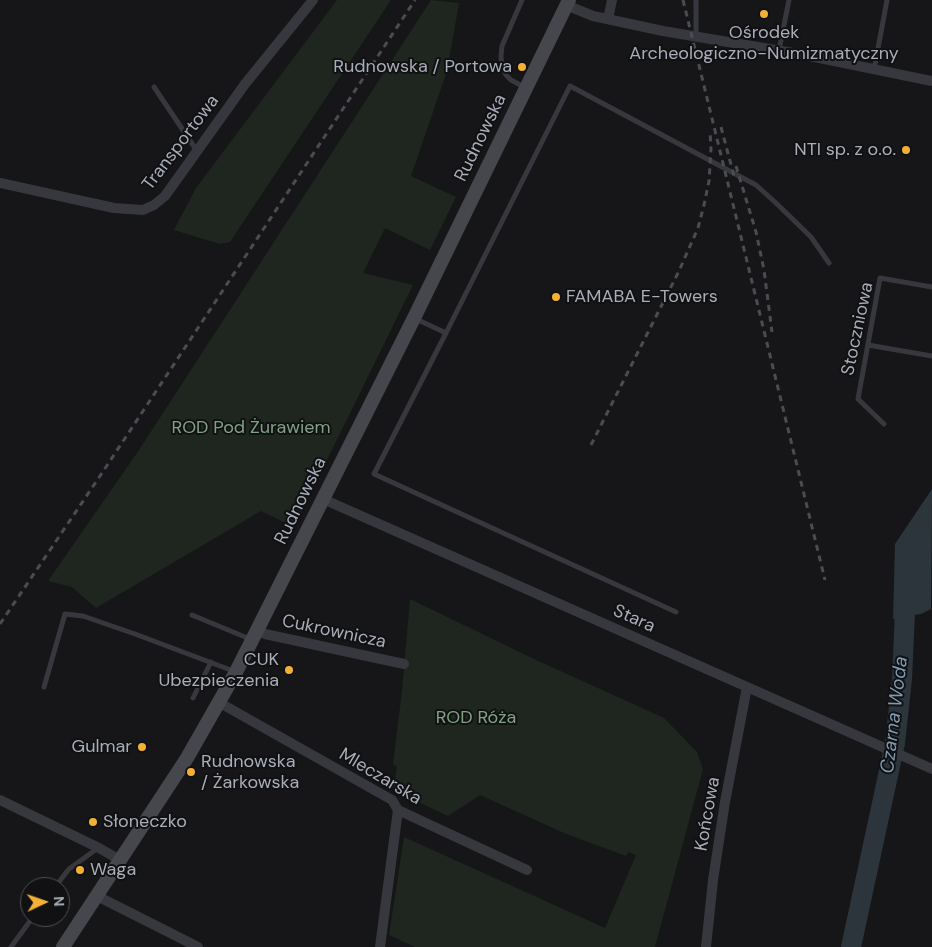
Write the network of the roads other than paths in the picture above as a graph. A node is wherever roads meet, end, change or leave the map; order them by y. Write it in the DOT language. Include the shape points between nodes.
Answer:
graph roads {
  1 [pos="313,0"];
  2 [pos="522,0"];
  3 [pos="612,0"];
  4 [pos="696,0"];
  5 [pos="789,0"];
  6 [pos="887,0"];
  7 [pos="565,2"];
  8 [pos="608,19"];
  9 [pos="696,37"];
  10 [pos="779,51"];
  11 [pos="874,70"];
  12 [pos="932,81"];
  13 [pos="154,87"];
  14 [pos="526,88"];
  15 [pos="197,151"];
  16 [pos="0,184"];
  17 [pos="829,263"];
  18 [pos="932,287"];
  19 [pos="414,318"];
  20 [pos="446,333"];
  21 [pos="868,345"];
  22 [pos="932,356"];
  23 [pos="884,424"];
  24 [pos="323,499"];
  25 [pos="676,612"];
  26 [pos="192,615"];
  27 [pos="255,636"];
  28 [pos="211,662"];
  29 [pos="404,664"];
  30 [pos="236,672"];
  31 [pos="44,687"];
  32 [pos="748,687"];
  33 [pos="193,698"];
  34 [pos="220,703"];
  35 [pos="932,769"];
  36 [pos="0,800"];
  37 [pos="398,810"];
  38 [pos="99,848"];
  39 [pos="120,860"];
  40 [pos="527,870"];
  41 [pos="62,877"];
  42 [pos="97,896"];
  43 [pos="26,927"];
  44 [pos="11,947"];
  45 [pos="63,947"];
  46 [pos="198,947"];
  47 [pos="380,947"];
  48 [pos="706,947"];
  1 -- 15 [label="street, Transportowa" via="245,84"];
  2 -- 14 [label="lane" via="500,56 506,75"];
  3 -- 8 [label="street"];
  4 -- 9 [label="lane"];
  5 -- 10 [label="lane"];
  6 -- 11 [label="lane"];
  7 -- 8 [label="street" via="593,16"];
  7 -- 14 [label="main road, Rudnowska"];
  8 -- 9 [label="street"];
  9 -- 10 [label="street"];
  10 -- 11 [label="street"];
  11 -- 12 [label="street"];
  13 -- 15 [label="lane"];
  14 -- 19 [label="main road, Rudnowska"];
  15 -- 16 [label="street, Transportowa" via="165,196 143,210 114,208"];
  17 -- 20 [label="lane" via="811,237 756,186 570,86"];
  18 -- 21 [label="lane, Stoczniowa" via="880,278"];
  19 -- 20 [label="lane"];
  19 -- 24 [label="main road, Rudnowska"];
  20 -- 25 [label="lane" via="374,474"];
  21 -- 22 [label="lane"];
  21 -- 23 [label="lane, Stoczniowa" via="858,399"];
  24 -- 27 [label="main road, Rudnowska"];
  24 -- 32 [label="street, Stara"];
  26 -- 27 [label="lane"];
  27 -- 29 [label="street, Cukrownicza" via="265,634"];
  27 -- 30 [label="main road, Rudnowska"];
  28 -- 30 [label="lane"];
  28 -- 31 [label="lane" via="83,616 65,614"];
  28 -- 33 [label="lane"];
  30 -- 34 [label="main road, Rudnowska"];
  32 -- 35 [label="street, Stara"];
  32 -- 48 [label="street, Końcowa" via="722,822"];
  34 -- 37 [label="street, Mleczarska" via="392,800"];
  34 -- 39 [label="main road, Rudnowska" via="188,758"];
  36 -- 38 [label="street"];
  37 -- 40 [label="street, Mleczarska"];
  37 -- 47 [label="street"];
  38 -- 39 [label="street"];
  38 -- 41 [label="lane" via="69,868"];
  39 -- 42 [label="main road, Rudnowska"];
  42 -- 45 [label="main road, Rudnowska"];
  42 -- 46 [label="street"];
  43 -- 44 [label="lane"];
}
